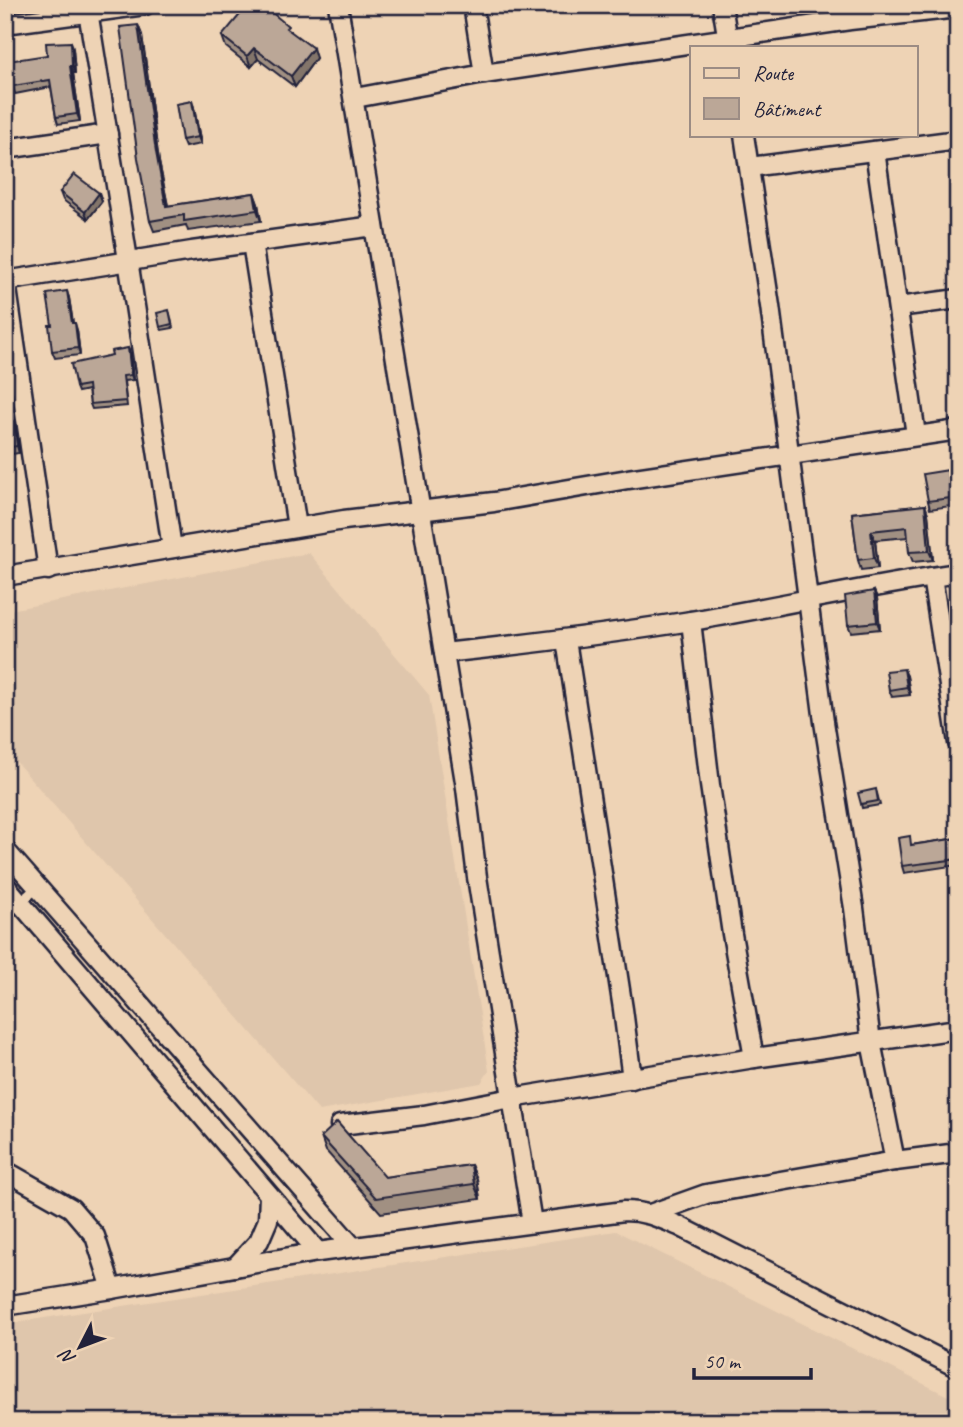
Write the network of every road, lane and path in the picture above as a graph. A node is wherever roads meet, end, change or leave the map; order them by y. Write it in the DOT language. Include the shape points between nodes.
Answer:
graph roads {
  1 [pos="145,5"];
  2 [pos="338,5"];
  3 [pos="473,5"];
  4 [pos="722,5"];
  5 [pos="958,8"];
  6 [pos="87,9"];
  7 [pos="849,13"];
  8 [pos="5,24"];
  9 [pos="729,43"];
  10 [pos="705,46"];
  11 [pos="690,48"];
  12 [pos="484,74"];
  13 [pos="355,98"];
  14 [pos="108,134"];
  15 [pos="744,136"];
  16 [pos="958,140"];
  17 [pos="5,149"];
  18 [pos="875,151"];
  19 [pos="750,167"];
  20 [pos="374,226"];
  21 [pos="252,243"];
  22 [pos="128,260"];
  23 [pos="5,275"];
  24 [pos="6,281"];
  25 [pos="958,299"];
  26 [pos="898,307"];
  27 [pos="958,430"];
  28 [pos="916,435"];
  29 [pos="788,456"];
  30 [pos="422,511"];
  31 [pos="297,527"];
  32 [pos="172,548"];
  33 [pos="48,570"];
  34 [pos="958,573"];
  35 [pos="5,576"];
  36 [pos="932,577"];
  37 [pos="807,600"];
  38 [pos="691,621"];
  39 [pos="566,640"];
  40 [pos="444,653"];
  41 [pos="958,743"];
  42 [pos="5,850"];
  43 [pos="5,885"];
  44 [pos="38,887"];
  45 [pos="20,902"];
  46 [pos="5,915"];
  47 [pos="958,1029"];
  48 [pos="871,1042"];
  49 [pos="754,1058"];
  50 [pos="632,1079"];
  51 [pos="512,1098"];
  52 [pos="340,1125"];
  53 [pos="958,1153"];
  54 [pos="895,1161"];
  55 [pos="5,1175"];
  56 [pos="269,1195"];
  57 [pos="650,1214"];
  58 [pos="532,1223"];
  59 [pos="354,1247"];
  60 [pos="318,1252"];
  61 [pos="235,1267"];
  62 [pos="112,1289"];
  63 [pos="5,1306"];
  64 [pos="958,1368"];
  1 -- 6 [label="street"];
  2 -- 13 [label="street"];
  3 -- 12 [label="street"];
  4 -- 9 [label="street"];
  5 -- 7 [label="street"];
  6 -- 8 [label="street"];
  6 -- 14 [label="street"];
  7 -- 9 [label="street"];
  9 -- 10 [label="street"];
  11 -- 12 [label="street"];
  12 -- 13 [label="street"];
  13 -- 20 [label="street"];
  14 -- 17 [label="street"];
  14 -- 22 [label="street"];
  15 -- 19 [label="street"];
  16 -- 18 [label="street"];
  18 -- 19 [label="street"];
  18 -- 26 [label="street"];
  19 -- 29 [label="street"];
  20 -- 21 [label="street"];
  20 -- 30 [label="street"];
  21 -- 22 [label="street"];
  21 -- 31 [label="street"];
  22 -- 24 [label="street"];
  22 -- 32 [label="street"];
  23 -- 24 [label="street"];
  24 -- 33 [label="street"];
  25 -- 26 [label="street"];
  26 -- 28 [label="street"];
  27 -- 28 [label="street"];
  28 -- 29 [label="street"];
  29 -- 30 [label="street"];
  29 -- 37 [label="street"];
  30 -- 31 [label="street"];
  30 -- 40 [label="street"];
  31 -- 32 [label="street"];
  32 -- 33 [label="street"];
  33 -- 35 [label="street"];
  34 -- 36 [label="street"];
  36 -- 37 [label="street"];
  36 -- 41 [label="street"];
  37 -- 38 [label="street"];
  37 -- 48 [label="street"];
  38 -- 39 [label="street"];
  38 -- 49 [label="street" via="710,785"];
  39 -- 40 [label="street"];
  39 -- 50 [label="street"];
  40 -- 51 [label="street"];
  42 -- 44 [label="street"];
  43 -- 45 [label="street"];
  44 -- 45 [label="lane"];
  44 -- 59 [label="street"];
  45 -- 46 [label="lane"];
  45 -- 56 [label="street"];
  47 -- 48 [label="street"];
  48 -- 49 [label="street"];
  48 -- 54 [label="street"];
  49 -- 50 [label="street"];
  50 -- 51 [label="street"];
  51 -- 52 [label="street"];
  51 -- 58 [label="street"];
  53 -- 54 [label="street"];
  54 -- 57 [label="street" via="706,1194"];
  55 -- 62 [label="street" via="11,1174 71,1208 95,1236"];
  56 -- 60 [label="street"];
  56 -- 61 [label="street" via="268,1220 259,1241"];
  57 -- 58 [label="street" via="624,1211"];
  57 -- 64 [label="street"];
  58 -- 59 [label="street"];
  59 -- 60 [label="street"];
  60 -- 61 [label="street"];
  61 -- 62 [label="street"];
  62 -- 63 [label="street"];
}
